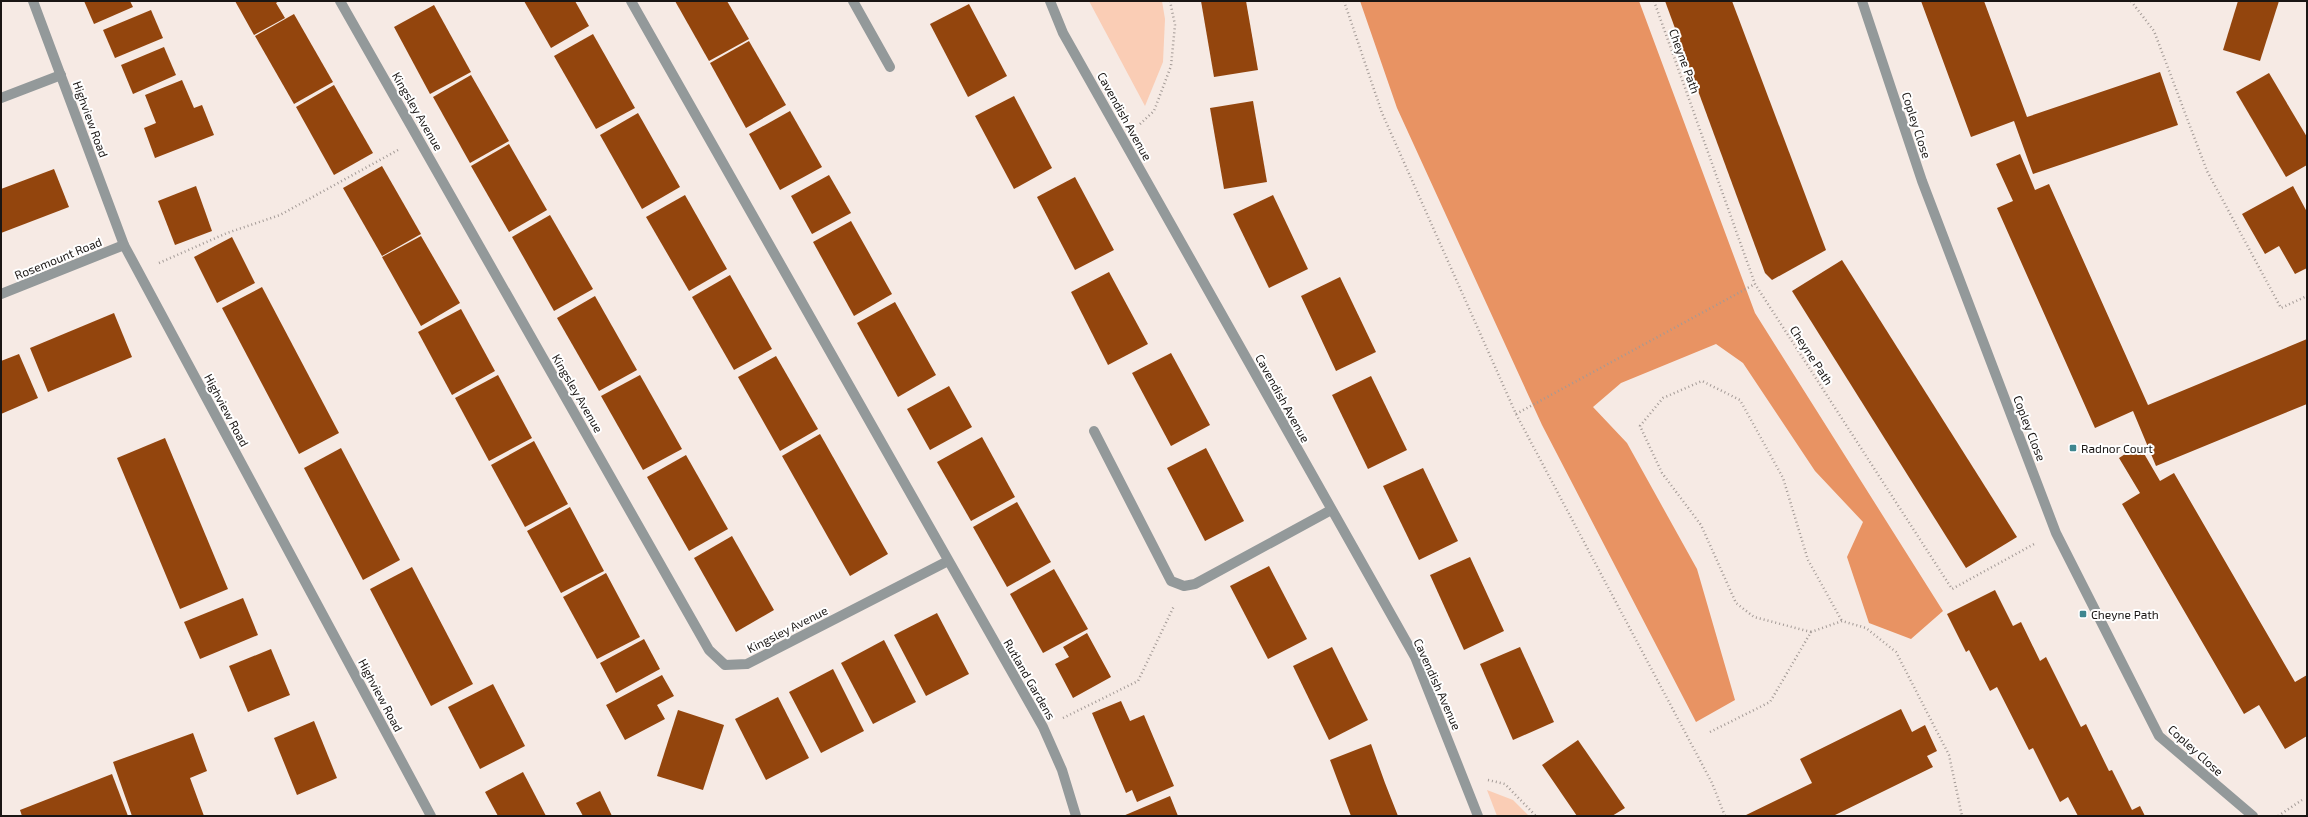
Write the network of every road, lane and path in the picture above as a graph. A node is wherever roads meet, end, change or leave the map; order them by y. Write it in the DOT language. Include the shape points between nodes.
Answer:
graph roads {
  1 [pos="33,1"];
  2 [pos="340,1"];
  3 [pos="631,1"];
  4 [pos="853,1"];
  5 [pos="1050,1"];
  6 [pos="1170,1"];
  7 [pos="1344,1"];
  8 [pos="1654,1"];
  9 [pos="1862,1"];
  10 [pos="2131,1"];
  11 [pos="890,67"];
  12 [pos="61,75"];
  13 [pos="1,98"];
  14 [pos="418,138"];
  15 [pos="1123,139"];
  16 [pos="124,246"];
  17 [pos="138,272"];
  18 [pos="1755,284"];
  19 [pos="1,294"];
  20 [pos="2307,296"];
  21 [pos="1516,414"];
  22 [pos="1094,431"];
  23 [pos="1331,510"];
  24 [pos="2056,533"];
  25 [pos="948,562"];
  26 [pos="1184,586"];
  27 [pos="1842,621"];
  28 [pos="1810,632"];
  29 [pos="1043,727"];
  30 [pos="1710,732"];
  31 [pos="1462,774"];
  32 [pos="2302,800"];
  33 [pos="431,816"];
  34 [pos="1076,816"];
  35 [pos="1478,816"];
  36 [pos="1536,816"];
  37 [pos="1725,816"];
  38 [pos="1962,816"];
  39 [pos="2253,816"];
  40 [pos="2278,816"];
  1 -- 12 [label="street, Highview Road"];
  2 -- 14 [label="street, Kingsley Avenue"];
  3 -- 25 [label="street"];
  4 -- 11 [label="street"];
  5 -- 15 [label="street, Cavendish Avenue" via="1063,33"];
  6 -- 15 [label="path" via="1174,25 1171,66 1154,111"];
  7 -- 21 [label="path" via="1382,113"];
  8 -- 18 [label="path, Cheyne Path"];
  9 -- 24 [label="street, Copley Close" via="1922,181"];
  10 -- 20 [label="path" via="2154,31 2207,171 2280,308"];
  12 -- 13 [label="street"];
  12 -- 16 [label="street, Highview Road"];
  14 -- 17 [label="path" via="280,215 227,233"];
  14 -- 25 [label="street, Kingsley Avenue" via="709,650 725,665 747,664"];
  15 -- 23 [label="street, Cavendish Avenue"];
  16 -- 17 [label="street, Highview Road"];
  16 -- 19 [label="street, Rosemount Road"];
  17 -- 33 [label="street, Highview Road"];
  18 -- 21 [label="path"];
  18 -- 24 [label="path, Cheyne Path" via="1952,589"];
  21 -- 37 [label="path" via="1712,783"];
  22 -- 26 [label="street" via="1171,581"];
  23 -- 26 [label="street" via="1195,584"];
  23 -- 31 [label="street, Cavendish Avenue" via="1415,657"];
  24 -- 39 [label="street, Copley Close" via="2159,736"];
  25 -- 29 [label="street, Rutland Gardens"];
  26 -- 29 [label="path" via="1138,682"];
  27 -- 28 [label="path"];
  27 -- 28 [label="path" via="1808,560 1783,478 1740,400 1702,381 1663,398 1640,426 1662,473 1701,525 1736,603 1754,616"];
  27 -- 38 [label="path" via="1866,628 1896,652 1949,755"];
  28 -- 30 [label="path" via="1770,702"];
  29 -- 34 [label="street, Rutland Gardens" via="1062,770"];
  31 -- 35 [label="street, Cavendish Avenue"];
  31 -- 36 [label="path" via="1504,784"];
  32 -- 40 [label="path"];
}
